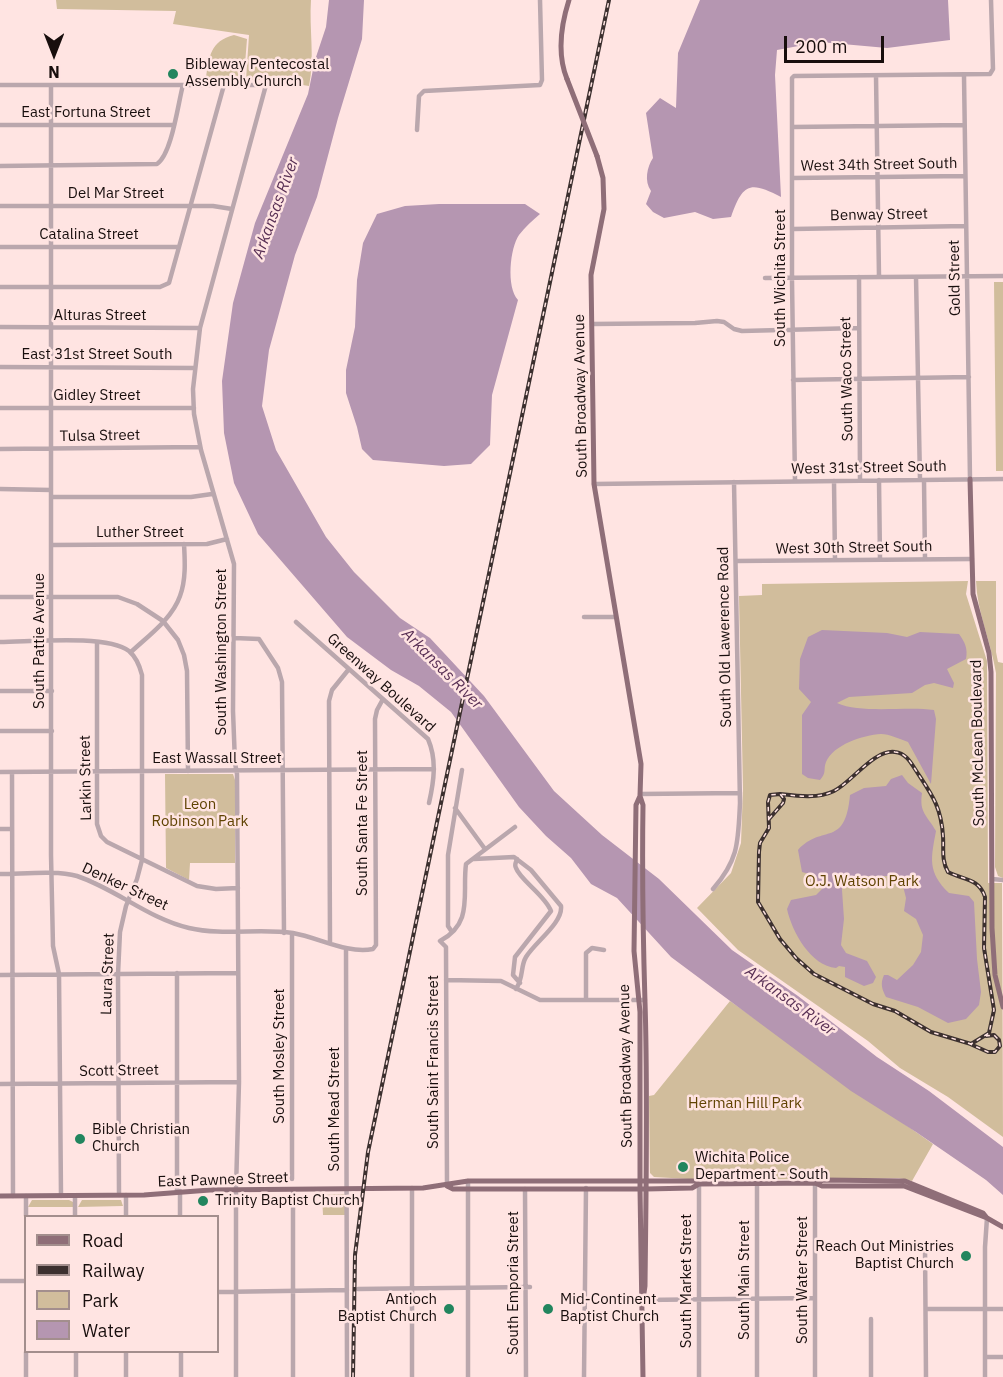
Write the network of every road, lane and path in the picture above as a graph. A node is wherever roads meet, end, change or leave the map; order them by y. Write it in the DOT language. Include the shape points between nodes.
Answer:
graph roads {
  1 [pos="540,0"];
  2 [pos="569,0"];
  3 [pos="992,0"];
  4 [pos="876,76"];
  5 [pos="964,76"];
  6 [pos="0,85"];
  7 [pos="51,85"];
  8 [pos="183,85"];
  9 [pos="224,85"];
  10 [pos="0,125"];
  11 [pos="51,125"];
  12 [pos="173,125"];
  13 [pos="964,125"];
  14 [pos="877,126"];
  15 [pos="792,127"];
  16 [pos="417,130"];
  17 [pos="0,166"];
  18 [pos="51,166"];
  19 [pos="965,176"];
  20 [pos="878,177"];
  21 [pos="793,178"];
  22 [pos="0,206"];
  23 [pos="51,206"];
  24 [pos="191,206"];
  25 [pos="232,209"];
  26 [pos="966,226"];
  27 [pos="878,227"];
  28 [pos="793,228"];
  29 [pos="0,247"];
  30 [pos="51,247"];
  31 [pos="179,247"];
  32 [pos="967,276"];
  33 [pos="1003,276"];
  34 [pos="859,277"];
  35 [pos="879,277"];
  36 [pos="916,277"];
  37 [pos="765,278"];
  38 [pos="792,278"];
  39 [pos="0,287"];
  40 [pos="51,287"];
  41 [pos="592,324"];
  42 [pos="0,327"];
  43 [pos="51,328"];
  44 [pos="200,328"];
  45 [pos="859,328"];
  46 [pos="792,330"];
  47 [pos="0,367"];
  48 [pos="51,368"];
  49 [pos="195,368"];
  50 [pos="918,377"];
  51 [pos="969,377"];
  52 [pos="860,379"];
  53 [pos="793,380"];
  54 [pos="0,408"];
  55 [pos="51,408"];
  56 [pos="194,408"];
  57 [pos="200,447"];
  58 [pos="51,448"];
  59 [pos="0,449"];
  60 [pos="970,479"];
  61 [pos="1003,479"];
  62 [pos="860,480"];
  63 [pos="879,480"];
  64 [pos="922,480"];
  65 [pos="795,481"];
  66 [pos="834,481"];
  67 [pos="734,482"];
  68 [pos="594,484"];
  69 [pos="0,489"];
  70 [pos="51,490"];
  71 [pos="213,494"];
  72 [pos="51,497"];
  73 [pos="227,538"];
  74 [pos="184,544"];
  75 [pos="52,545"];
  76 [pos="925,559"];
  77 [pos="972,559"];
  78 [pos="835,560"];
  79 [pos="880,560"];
  80 [pos="736,561"];
  81 [pos="0,597"];
  82 [pos="52,597"];
  83 [pos="584,617"];
  84 [pos="615,617"];
  85 [pos="163,621"];
  86 [pos="296,622"];
  87 [pos="234,638"];
  88 [pos="0,642"];
  89 [pos="52,642"];
  90 [pos="97,642"];
  91 [pos="131,652"];
  92 [pos="349,669"];
  93 [pos="0,691"];
  94 [pos="52,691"];
  95 [pos="383,699"];
  96 [pos="0,731"];
  97 [pos="52,731"];
  98 [pos="282,770"];
  99 [pos="329,770"];
  100 [pos="375,770"];
  101 [pos="434,770"];
  102 [pos="462,770"];
  103 [pos="142,771"];
  104 [pos="188,771"];
  105 [pos="237,771"];
  106 [pos="0,772"];
  107 [pos="12,772"];
  108 [pos="52,772"];
  109 [pos="97,772"];
  110 [pos="740,793"];
  111 [pos="640,795"];
  112 [pos="429,803"];
  113 [pos="455,808"];
  114 [pos="515,827"];
  115 [pos="12,829"];
  116 [pos="0,830"];
  117 [pos="485,849"];
  118 [pos="517,859"];
  119 [pos="142,860"];
  120 [pos="472,860"];
  121 [pos="0,874"];
  122 [pos="12,874"];
  123 [pos="52,874"];
  124 [pos="992,879"];
  125 [pos="1003,880"];
  126 [pos="238,888"];
  127 [pos="712,889"];
  128 [pos="128,901"];
  129 [pos="238,931"];
  130 [pos="452,932"];
  131 [pos="284,933"];
  132 [pos="292,933"];
  133 [pos="330,942"];
  134 [pos="346,948"];
  135 [pos="373,949"];
  136 [pos="604,950"];
  137 [pos="177,973"];
  138 [pos="238,973"];
  139 [pos="59,974"];
  140 [pos="118,974"];
  141 [pos="0,975"];
  142 [pos="12,975"];
  143 [pos="446,980"];
  144 [pos="520,983"];
  145 [pos="516,989"];
  146 [pos="586,1000"];
  147 [pos="642,1000"];
  148 [pos="1003,1007"];
  149 [pos="177,1082"];
  150 [pos="239,1082"];
  151 [pos="61,1083"];
  152 [pos="118,1083"];
  153 [pos="0,1084"];
  154 [pos="12,1084"];
  155 [pos="292,1179"];
  156 [pos="643,1180"];
  157 [pos="468,1181"];
  158 [pos="815,1183"];
  159 [pos="699,1184"];
  160 [pos="757,1184"];
  161 [pos="447,1186"];
  162 [pos="412,1188"];
  163 [pos="586,1188"];
  164 [pos="347,1189"];
  165 [pos="468,1189"];
  166 [pos="525,1189"];
  167 [pos="643,1189"];
  168 [pos="236,1190"];
  169 [pos="293,1190"];
  170 [pos="179,1191"];
  171 [pos="123,1195"];
  172 [pos="0,1196"];
  173 [pos="13,1196"];
  174 [pos="26,1196"];
  175 [pos="61,1196"];
  176 [pos="75,1196"];
  177 [pos="26,1215"];
  178 [pos="75,1215"];
  179 [pos="126,1215"];
  180 [pos="180,1215"];
  181 [pos="987,1218"];
  182 [pos="1003,1227"];
  183 [pos="926,1246"];
  184 [pos="0,1281"];
  185 [pos="24,1281"];
  186 [pos="528,1287"];
  187 [pos="467,1288"];
  188 [pos="358,1289"];
  189 [pos="412,1289"];
  190 [pos="292,1290"];
  191 [pos="347,1290"];
  192 [pos="219,1292"];
  193 [pos="236,1292"];
  194 [pos="815,1298"];
  195 [pos="699,1299"];
  196 [pos="757,1299"];
  197 [pos="643,1300"];
  198 [pos="926,1309"];
  199 [pos="985,1309"];
  200 [pos="1003,1309"];
  201 [pos="871,1319"];
  202 [pos="26,1353"];
  203 [pos="76,1353"];
  204 [pos="126,1353"];
  205 [pos="181,1353"];
  206 [pos="985,1357"];
  207 [pos="1003,1357"];
  208 [pos="26,1377"];
  209 [pos="76,1377"];
  210 [pos="126,1377"];
  211 [pos="181,1377"];
  212 [pos="236,1377"];
  213 [pos="293,1377"];
  214 [pos="347,1377"];
  215 [pos="412,1377"];
  216 [pos="468,1377"];
  217 [pos="526,1377"];
  218 [pos="584,1377"];
  219 [pos="643,1377"];
  220 [pos="699,1377"];
  221 [pos="757,1377"];
  222 [pos="815,1377"];
  223 [pos="871,1377"];
  224 [pos="926,1377"];
  225 [pos="985,1377"];
  1 -- 16 [label="street" via="542,83 424,91 419,96"];
  2 -- 41 [label="main road, South Broadway Avenue, bridge" via="561,46 564,71 603,178 604,208 592,269"];
  3 -- 5 [label="street" via="992,72"];
  4 -- 5 [label="street"];
  4 -- 14 [label="street"];
  4 -- 15 [label="street, South Wichita Street" via="794,76"];
  5 -- 13 [label="street, Gold Street"];
  6 -- 7 [label="street"];
  7 -- 8 [label="street"];
  7 -- 11 [label="street, South Pattie Avenue"];
  8 -- 9 [label="street"];
  8 -- 12 [label="street"];
  9 -- 24 [label="street"];
  9 -- 25 [label="street, South Washington Street" via="266,85"];
  10 -- 11 [label="street, East Fortuna Street"];
  11 -- 12 [label="street, East Fortuna Street"];
  11 -- 18 [label="street, South Pattie Avenue"];
  12 -- 18 [label="street" via="163,158 155,165"];
  13 -- 14 [label="street"];
  13 -- 19 [label="street, Gold Street"];
  14 -- 15 [label="street"];
  14 -- 20 [label="street"];
  15 -- 21 [label="street, South Wichita Street"];
  17 -- 18 [label="street"];
  18 -- 23 [label="street, South Pattie Avenue"];
  19 -- 20 [label="street, West 34th Street South"];
  19 -- 26 [label="street, Gold Street"];
  20 -- 21 [label="street, West 34th Street South"];
  20 -- 27 [label="street"];
  21 -- 28 [label="street, South Wichita Street"];
  22 -- 23 [label="street, Del Mar Street"];
  23 -- 24 [label="street, Del Mar Street"];
  23 -- 30 [label="street, South Pattie Avenue"];
  24 -- 25 [label="street, Del Mar Street"];
  24 -- 31 [label="street"];
  25 -- 44 [label="street, South Washington Street"];
  26 -- 27 [label="street, Benway Street"];
  26 -- 32 [label="street, Gold Street"];
  27 -- 28 [label="street, Benway Street"];
  27 -- 35 [label="street"];
  28 -- 38 [label="street, South Wichita Street"];
  29 -- 30 [label="street, Catalina Street"];
  30 -- 31 [label="street, Catalina Street"];
  30 -- 40 [label="street, South Pattie Avenue"];
  31 -- 40 [label="street" via="172,277 166,284"];
  32 -- 33 [label="street"];
  32 -- 36 [label="street"];
  32 -- 51 [label="street, Gold Street"];
  34 -- 35 [label="street"];
  34 -- 38 [label="street"];
  34 -- 45 [label="street, South Waco Street"];
  35 -- 36 [label="street"];
  36 -- 50 [label="street"];
  37 -- 38 [label="street"];
  38 -- 46 [label="street, South Wichita Street"];
  39 -- 40 [label="street"];
  40 -- 43 [label="street, South Pattie Avenue"];
  41 -- 46 [label="street" via="724,322 742,331"];
  41 -- 68 [label="main road, South Broadway Avenue"];
  42 -- 43 [label="street, Alturas Street"];
  43 -- 44 [label="street, Alturas Street"];
  43 -- 48 [label="street, South Pattie Avenue"];
  44 -- 49 [label="street, South Washington Street"];
  45 -- 46 [label="street"];
  45 -- 52 [label="street, South Waco Street"];
  46 -- 53 [label="street, South Wichita Street"];
  47 -- 48 [label="street, East 31st Street South"];
  48 -- 49 [label="street, East 31st Street South"];
  48 -- 55 [label="street, South Pattie Avenue"];
  49 -- 56 [label="street, South Washington Street"];
  50 -- 51 [label="street"];
  50 -- 52 [label="street"];
  50 -- 64 [label="street"];
  51 -- 60 [label="street, Gold Street"];
  52 -- 53 [label="street"];
  52 -- 62 [label="street, South Waco Street"];
  53 -- 65 [label="street, South Wichita Street"];
  54 -- 55 [label="street, Gidley Street"];
  55 -- 56 [label="street, Gidley Street"];
  55 -- 58 [label="street, South Pattie Avenue"];
  56 -- 57 [label="street, South Washington Street"];
  57 -- 58 [label="street, Tulsa Street"];
  57 -- 71 [label="street, South Washington Street"];
  58 -- 59 [label="street, Tulsa Street"];
  58 -- 70 [label="street, South Pattie Avenue"];
  60 -- 61 [label="street, West 31st Street South"];
  60 -- 64 [label="street, West 31st Street South"];
  60 -- 77 [label="main road, South McLean Boulevard"];
  62 -- 63 [label="street, West 31st Street South"];
  62 -- 66 [label="street, West 31st Street South"];
  63 -- 64 [label="street, West 31st Street South"];
  63 -- 79 [label="street"];
  64 -- 76 [label="street"];
  65 -- 66 [label="street, West 31st Street South"];
  65 -- 67 [label="street, West 31st Street South"];
  66 -- 78 [label="street"];
  67 -- 68 [label="street"];
  67 -- 80 [label="street, South Old Lawerence Road"];
  68 -- 84 [label="main road, South Broadway Avenue"];
  69 -- 70 [label="street"];
  70 -- 72 [label="street, South Pattie Avenue"];
  71 -- 72 [label="street" via="191,498"];
  71 -- 73 [label="street, South Washington Street"];
  72 -- 75 [label="street, South Pattie Avenue"];
  73 -- 74 [label="street, Luther Street" via="207,544"];
  73 -- 87 [label="street, South Washington Street" via="234,564"];
  74 -- 75 [label="street, Luther Street"];
  74 -- 85 [label="street" via="180,595"];
  75 -- 82 [label="street, South Pattie Avenue"];
  76 -- 77 [label="street, West 30th Street South"];
  76 -- 79 [label="street, West 30th Street South"];
  77 -- 124 [label="main road, South McLean Boulevard" via="973,594 991,672"];
  78 -- 79 [label="street, West 30th Street South"];
  78 -- 80 [label="street, West 30th Street South"];
  80 -- 110 [label="street, South Old Lawerence Road"];
  81 -- 82 [label="street"];
  82 -- 85 [label="street" via="124,598"];
  82 -- 89 [label="street, South Pattie Avenue"];
  83 -- 84 [label="street"];
  84 -- 111 [label="main road, South Broadway Avenue" via="641,764"];
  85 -- 91 [label="street"];
  85 -- 104 [label="street" via="178,640 188,671"];
  86 -- 92 [label="street, Greenway Boulevard"];
  87 -- 98 [label="street" via="259,639 278,668 282,682"];
  87 -- 105 [label="street, South Washington Street"];
  88 -- 89 [label="street"];
  89 -- 90 [label="street"];
  89 -- 94 [label="street, South Pattie Avenue"];
  90 -- 91 [label="street" via="114,643"];
  90 -- 109 [label="street, Larkin Street"];
  91 -- 103 [label="street, Laura Street" via="143,680"];
  92 -- 95 [label="street, Greenway Boulevard"];
  92 -- 99 [label="street" via="332,690 329,701"];
  93 -- 94 [label="street"];
  94 -- 97 [label="street, South Pattie Avenue"];
  95 -- 100 [label="street, South Santa Fe Street" via="375,718"];
  95 -- 101 [label="street, Greenway Boulevard" via="428,739"];
  96 -- 97 [label="street"];
  97 -- 108 [label="street, South Pattie Avenue"];
  98 -- 99 [label="street, East Wassall Street"];
  98 -- 105 [label="street, East Wassall Street"];
  98 -- 131 [label="street"];
  99 -- 100 [label="street, East Wassall Street"];
  99 -- 133 [label="street"];
  100 -- 101 [label="street, East Wassall Street"];
  100 -- 135 [label="street, South Santa Fe Street"];
  101 -- 112 [label="street, Greenway Boulevard"];
  102 -- 113 [label="street"];
  103 -- 104 [label="street, East Wassall Street"];
  103 -- 109 [label="street, East Wassall Street"];
  103 -- 119 [label="street, Laura Street"];
  104 -- 105 [label="street, East Wassall Street"];
  105 -- 126 [label="street, South Washington Street"];
  106 -- 107 [label="street, East Wassall Street"];
  107 -- 108 [label="street, East Wassall Street"];
  107 -- 115 [label="street"];
  108 -- 109 [label="street, East Wassall Street"];
  108 -- 123 [label="street, South Pattie Avenue"];
  109 -- 119 [label="street, Larkin Street" via="97,824 101,836"];
  110 -- 111 [label="street"];
  110 -- 127 [label="street, South Old Lawerence Road" via="738,844 732,861"];
  111 -- 147 [label="main road, South Broadway Avenue"];
  111 -- 147 [label="main road, South Broadway Avenue" via="636,805 634,951"];
  113 -- 117 [label="street"];
  113 -- 130 [label="street" via="447,871 448,926"];
  114 -- 117 [label="street"];
  115 -- 116 [label="street"];
  115 -- 122 [label="street"];
  117 -- 120 [label="street"];
  118 -- 120 [label="street" via="504,856"];
  118 -- 144 [label="street" via="517,871 551,911 515,957 513,975"];
  118 -- 144 [label="street" via="545,885 562,909 527,956"];
  119 -- 126 [label="street, Larkin Street" via="197,886"];
  119 -- 128 [label="street, Laura Street"];
  120 -- 130 [label="street" via="466,864 465,912"];
  121 -- 122 [label="street, Denker Street"];
  122 -- 123 [label="street, Denker Street"];
  122 -- 142 [label="street"];
  123 -- 128 [label="street, Denker Street" via="75,875"];
  123 -- 139 [label="street, South Pattie Avenue" via="53,946"];
  124 -- 125 [label="street"];
  124 -- 148 [label="main road, South McLean Boulevard" via="995,975"];
  126 -- 129 [label="street, South Washington Street"];
  128 -- 129 [label="street, Denker Street" via="189,928"];
  128 -- 140 [label="street, Laura Street" via="120,932"];
  129 -- 131 [label="street, Denker Street"];
  129 -- 138 [label="street, South Washington Street"];
  130 -- 143 [label="street, South Saint Francis Street" via="440,941 446,947"];
  131 -- 132 [label="street, Denker Street"];
  132 -- 133 [label="street, Denker Street"];
  132 -- 155 [label="street, South Mosley Street"];
  133 -- 134 [label="street, Denker Street"];
  134 -- 135 [label="street, Denker Street"];
  134 -- 164 [label="street, South Mead Street"];
  136 -- 146 [label="street" via="587,951"];
  137 -- 138 [label="street"];
  137 -- 140 [label="street"];
  137 -- 149 [label="street"];
  138 -- 150 [label="street, South Washington Street"];
  139 -- 140 [label="street"];
  139 -- 142 [label="street"];
  139 -- 151 [label="street, South Pattie Avenue"];
  140 -- 152 [label="street, Laura Street"];
  141 -- 142 [label="street"];
  142 -- 154 [label="street"];
  143 -- 145 [label="street" via="496,980"];
  143 -- 161 [label="street, South Saint Francis Street"];
  144 -- 145 [label="street"];
  145 -- 146 [label="street" via="540,1000"];
  146 -- 147 [label="street"];
  147 -- 156 [label="main road, South Broadway Avenue"];
  149 -- 150 [label="street, Scott Street"];
  149 -- 152 [label="street, Scott Street"];
  149 -- 170 [label="street"];
  150 -- 168 [label="street, South Washington Street"];
  151 -- 152 [label="street, Scott Street"];
  151 -- 154 [label="street, Scott Street"];
  151 -- 175 [label="street, South Pattie Avenue"];
  152 -- 171 [label="street, Laura Street"];
  153 -- 154 [label="street, Scott Street"];
  154 -- 173 [label="street"];
  156 -- 157 [label="main road, East Pawnee Street"];
  156 -- 159 [label="main road, East Pawnee Street"];
  156 -- 167 [label="main road, South Broadway Avenue"];
  157 -- 161 [label="main road, East Pawnee Street"];
  157 -- 165 [label="street"];
  158 -- 160 [label="main road, East Pawnee Street"];
  158 -- 181 [label="main road, East Pawnee Street" via="905,1181"];
  158 -- 194 [label="street, South Water Street"];
  159 -- 160 [label="main road, East Pawnee Street"];
  159 -- 167 [label="main road, East Pawnee Street" via="692,1188"];
  159 -- 195 [label="street, South Market Street"];
  160 -- 196 [label="street, South Main Street"];
  161 -- 162 [label="main road, East Pawnee Street"];
  161 -- 165 [label="main road, East Pawnee Street"];
  162 -- 164 [label="main road, East Pawnee Street"];
  162 -- 189 [label="street"];
  163 -- 166 [label="main road, East Pawnee Street"];
  163 -- 167 [label="main road, East Pawnee Street"];
  163 -- 218 [label="street"];
  164 -- 169 [label="main road, East Pawnee Street"];
  164 -- 191 [label="street, South Mead Street"];
  165 -- 166 [label="main road, East Pawnee Street"];
  165 -- 187 [label="street"];
  166 -- 186 [label="street, South Emporia Street"];
  167 -- 197 [label="main road, South Broadway Avenue"];
  168 -- 169 [label="main road, East Pawnee Street"];
  168 -- 170 [label="main road, East Pawnee Street"];
  168 -- 193 [label="street, South Washington Street"];
  169 -- 190 [label="street"];
  170 -- 171 [label="main road, East Pawnee Street"];
  170 -- 180 [label="street"];
  171 -- 176 [label="main road, East Pawnee Street"];
  171 -- 179 [label="street, Laura Street"];
  172 -- 173 [label="main road, East Pawnee Street"];
  173 -- 174 [label="main road, East Pawnee Street"];
  174 -- 175 [label="main road, East Pawnee Street"];
  174 -- 177 [label="street"];
  175 -- 176 [label="main road, East Pawnee Street"];
  176 -- 178 [label="street"];
  181 -- 182 [label="main road, East Pawnee Street"];
  181 -- 199 [label="street"];
  183 -- 198 [label="street"];
  184 -- 185 [label="street"];
  186 -- 187 [label="street"];
  186 -- 217 [label="street, South Emporia Street"];
  187 -- 189 [label="street"];
  187 -- 216 [label="street"];
  188 -- 189 [label="street"];
  189 -- 215 [label="street"];
  190 -- 191 [label="street"];
  190 -- 193 [label="street"];
  190 -- 213 [label="street"];
  191 -- 214 [label="street, South Mead Street"];
  192 -- 193 [label="street"];
  193 -- 212 [label="street, South Washington Street"];
  194 -- 196 [label="street"];
  194 -- 222 [label="street, South Water Street"];
  195 -- 196 [label="street"];
  195 -- 197 [label="street"];
  195 -- 220 [label="street, South Market Street"];
  196 -- 221 [label="street, South Main Street"];
  197 -- 219 [label="main road, South Broadway Avenue"];
  198 -- 199 [label="street"];
  198 -- 224 [label="street"];
  199 -- 200 [label="street"];
  199 -- 206 [label="street"];
  201 -- 223 [label="street"];
  202 -- 208 [label="street"];
  203 -- 209 [label="street"];
  204 -- 210 [label="street"];
  205 -- 211 [label="street"];
  206 -- 207 [label="street"];
  206 -- 225 [label="street"];
}
